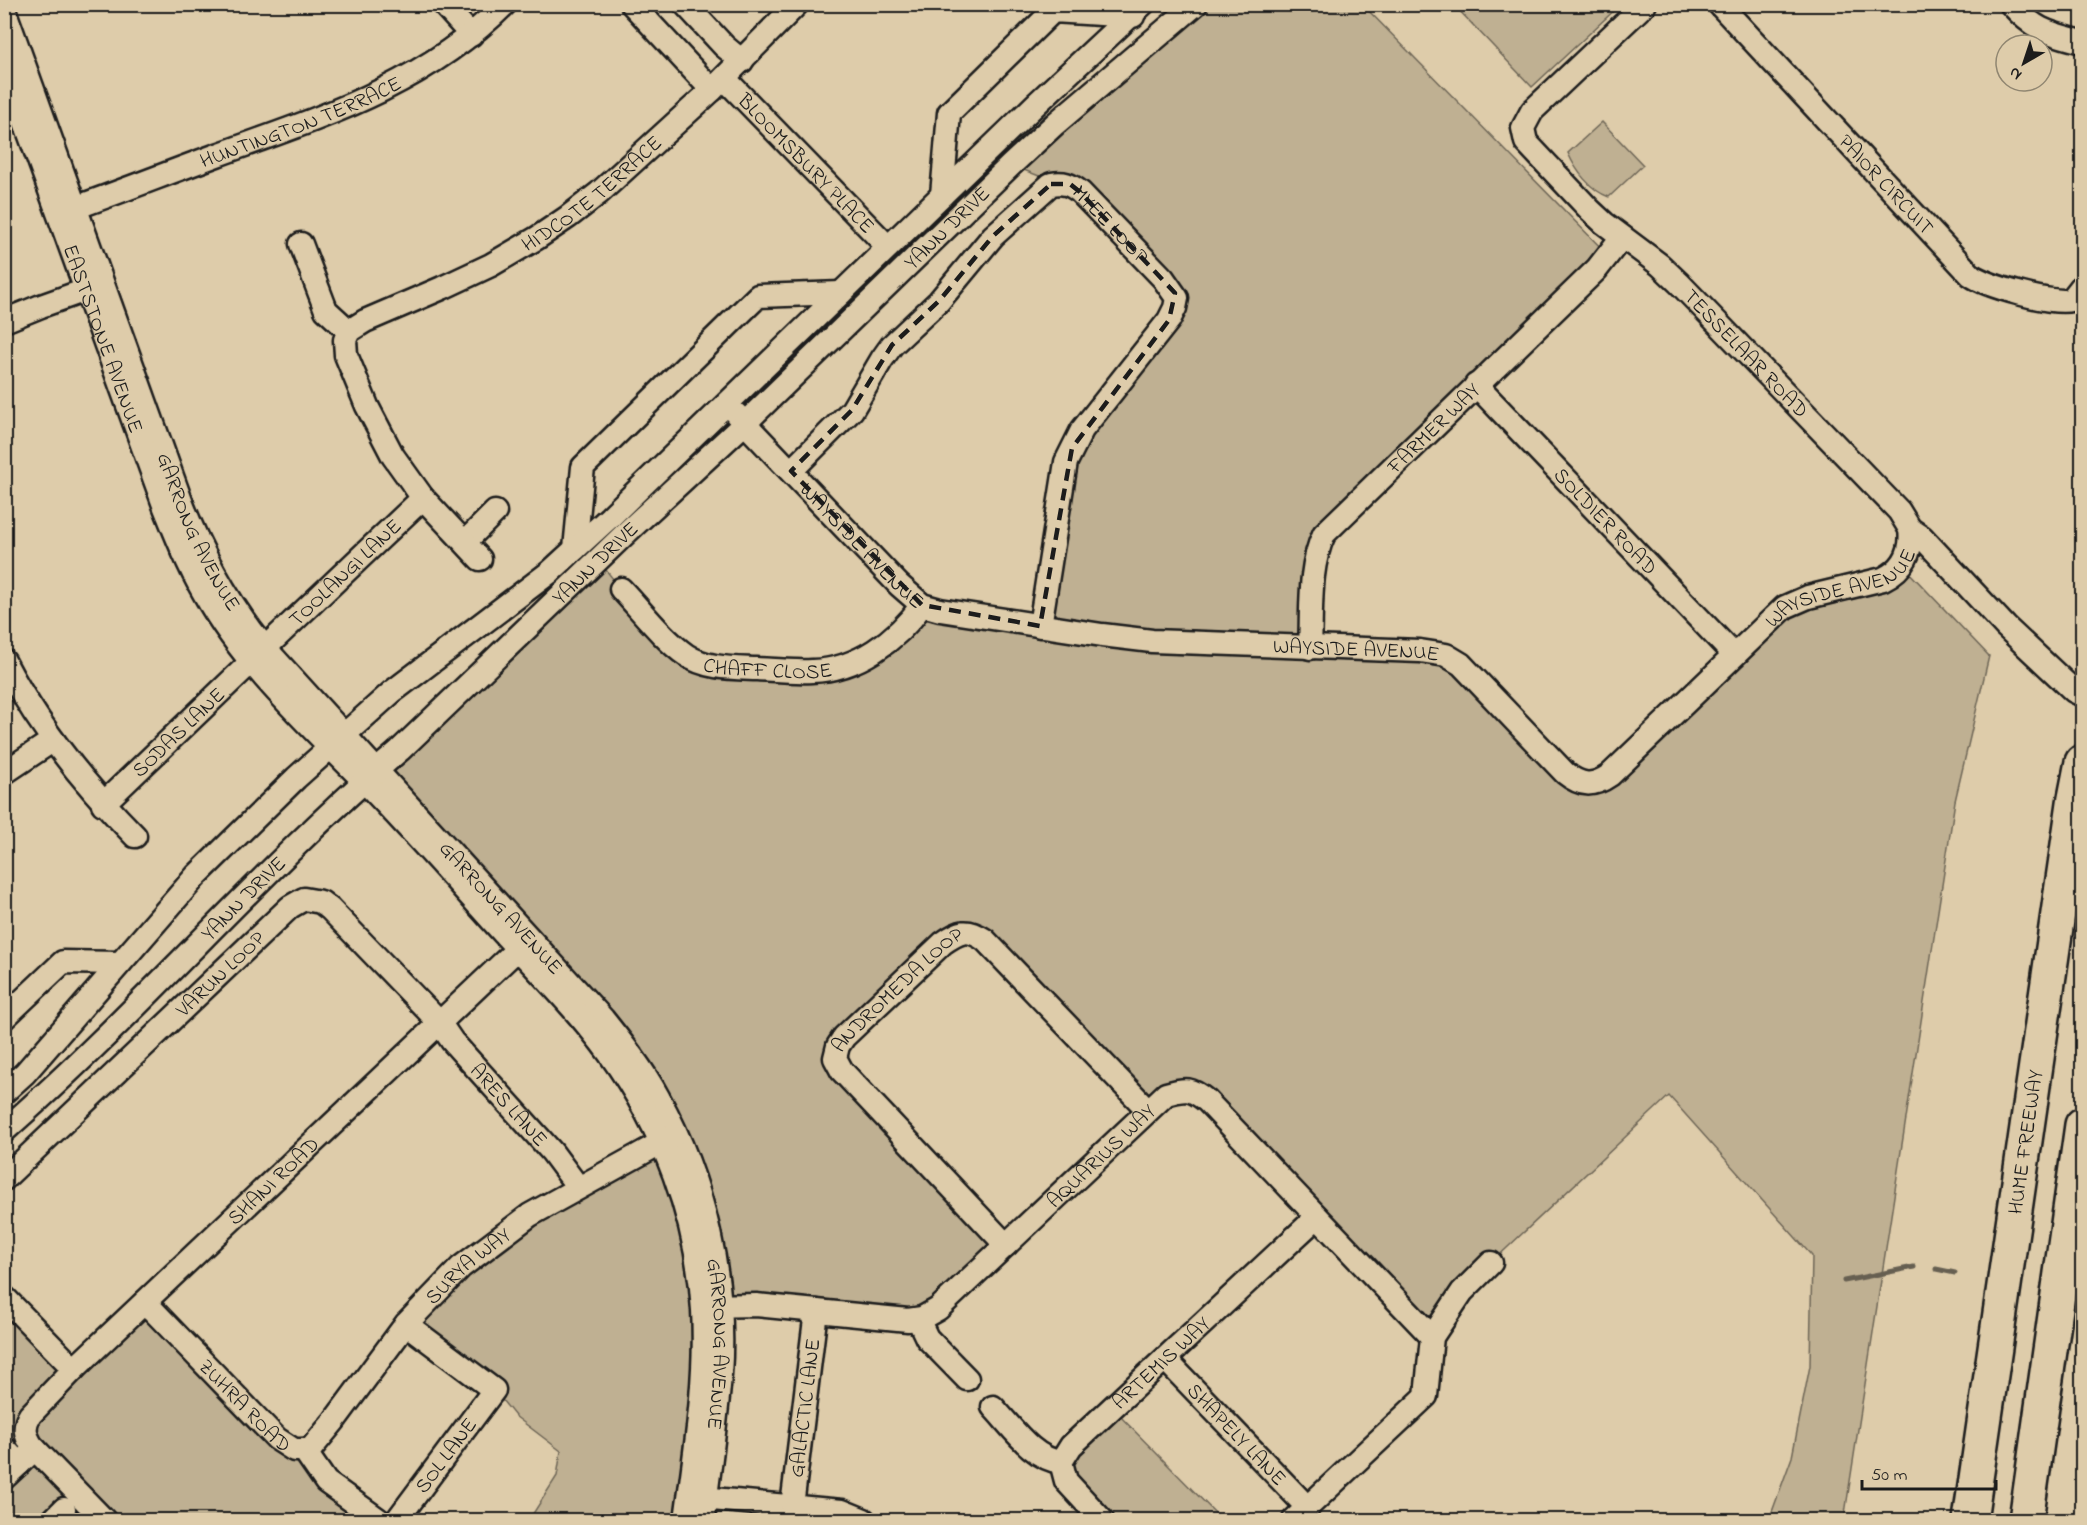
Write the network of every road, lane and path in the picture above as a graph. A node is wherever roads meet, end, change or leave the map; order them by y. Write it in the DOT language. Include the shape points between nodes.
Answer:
graph roads {
  1 [pos="443,4"];
  2 [pos="505,4"];
  3 [pos="632,4"];
  4 [pos="685,4"];
  5 [pos="796,4"];
  6 [pos="1196,4"];
  7 [pos="1645,4"];
  8 [pos="1719,4"];
  9 [pos="2011,4"];
  10 [pos="4,9"];
  11 [pos="1138,10"];
  12 [pos="471,35"];
  13 [pos="2082,42"];
  14 [pos="742,61"];
  15 [pos="4,64"];
  16 [pos="718,84"];
  17 [pos="19,97"];
  18 [pos="942,195"];
  19 [pos="68,211"];
  20 [pos="1622,237"];
  21 [pos="301,244"];
  22 [pos="888,248"];
  23 [pos="2082,286"];
  24 [pos="95,287"];
  25 [pos="841,293"];
  26 [pos="4,321"];
  27 [pos="349,331"];
  28 [pos="127,349"];
  29 [pos="1476,385"];
  30 [pos="726,404"];
  31 [pos="745,423"];
  32 [pos="791,471"];
  33 [pos="423,498"];
  34 [pos="495,512"];
  35 [pos="1910,529"];
  36 [pos="465,542"];
  37 [pos="575,549"];
  38 [pos="480,559"];
  39 [pos="621,589"];
  40 [pos="922,604"];
  41 [pos="1040,626"];
  42 [pos="233,638"];
  43 [pos="1310,648"];
  44 [pos="259,654"];
  45 [pos="1734,655"];
  46 [pos="4,661"];
  47 [pos="2082,695"];
  48 [pos="52,741"];
  49 [pos="338,741"];
  50 [pos="2082,762"];
  51 [pos="4,773"];
  52 [pos="370,775"];
  53 [pos="103,804"];
  54 [pos="135,836"];
  55 [pos="524,943"];
  56 [pos="120,963"];
  57 [pos="4,1018"];
  58 [pos="439,1022"];
  59 [pos="4,1092"];
  60 [pos="1148,1110"];
  61 [pos="2082,1125"];
  62 [pos="4,1131"];
  63 [pos="669,1138"];
  64 [pos="4,1179"];
  65 [pos="579,1187"];
  66 [pos="1317,1217"];
  67 [pos="1006,1245"];
  68 [pos="1491,1263"];
  69 [pos="4,1296"];
  70 [pos="145,1302"];
  71 [pos="711,1306"];
  72 [pos="816,1311"];
  73 [pos="918,1319"];
  74 [pos="406,1324"];
  75 [pos="1432,1337"];
  76 [pos="1165,1359"];
  77 [pos="74,1369"];
  78 [pos="967,1379"];
  79 [pos="993,1407"];
  80 [pos="304,1450"];
  81 [pos="18,1454"];
  82 [pos="1061,1462"];
  83 [pos="700,1505"];
  84 [pos="802,1511"];
  85 [pos="1301,1514"];
  86 [pos="104,1521"];
  87 [pos="379,1521"];
  88 [pos="397,1521"];
  89 [pos="687,1521"];
  90 [pos="864,1521"];
  91 [pos="1102,1521"];
  92 [pos="1970,1521"];
  93 [pos="2026,1521"];
  1 -- 12 [label="street"];
  2 -- 12 [label="street, HUNTINGTON TERRACE"];
  3 -- 16 [label="street, BLOOMSBURY PLACE"];
  4 -- 14 [label="street, BLOOMSBURY PLACE"];
  5 -- 14 [label="street, HIDCOTE TERRACE"];
  6 -- 31 [label="street, YANN DRIVE" via="1055,124"];
  7 -- 20 [label="street, TESSELAAR ROAD" via="1532,111 1523,128 1533,150 1590,210"];
  8 -- 23 [label="street, PAIOR CIRCUIT" via="1971,275 1985,283 2058,302 2071,300"];
  9 -- 13 [label="street" via="2033,26"];
  10 -- 17 [label="street, EASTSTONE AVENUE"];
  11 -- 18 [label="street, YANN DRIVE"];
  11 -- 18 [label="street" via="1053,11 949,113"];
  12 -- 19 [label="street, HUNTINGTON TERRACE" via="440,58 362,101"];
  14 -- 16 [label="street, HIDCOTE TERRACE"];
  15 -- 17 [label="street, EASTSTONE AVENUE"];
  16 -- 22 [label="street, BLOOMSBURY PLACE"];
  16 -- 27 [label="street, HIDCOTE TERRACE" via="599,194 537,238 491,265"];
  17 -- 19 [label="street, EASTSTONE AVENUE"];
  18 -- 22 [label="street, YANN DRIVE"];
  19 -- 24 [label="street, EASTSTONE AVENUE"];
  20 -- 29 [label="street, FARMER WAY" via="1597,269"];
  20 -- 35 [label="street, TESSELAAR ROAD" via="1679,283 1899,511"];
  21 -- 27 [label="street" via="326,310"];
  22 -- 25 [label="street, YANN DRIVE"];
  24 -- 26 [label="street"];
  24 -- 28 [label="street, EASTSTONE AVENUE"];
  24 -- 42 [label="street, EASTSTONE AVENUE" via="182,552"];
  25 -- 30 [label="street, YANN DRIVE"];
  25 -- 37 [label="street" via="758,296 583,467"];
  27 -- 33 [label="street" via="346,356 367,406 393,456"];
  28 -- 44 [label="street, GARRONG AVENUE" via="195,539"];
  29 -- 43 [label="street, FARMER WAY" via="1324,534 1314,570"];
  29 -- 45 [label="street, SOLDIER ROAD"];
  30 -- 31 [label="street, WAYSIDE AVENUE"];
  30 -- 37 [label="street, YANN DRIVE"];
  31 -- 32 [label="street, WAYSIDE AVENUE"];
  31 -- 52 [label="street, YANN DRIVE"];
  32 -- 40 [label="street, WAYSIDE AVENUE" via="899,585"];
  32 -- 41 [label="street, MYEE LOOP" via="843,421 892,345 939,301 993,236 1051,184 1070,184 1163,278 1177,298 1169,320 1072,448"];
  33 -- 36 [label="street"];
  33 -- 44 [label="street, TOOLANGI LANE"];
  34 -- 36 [label="street"];
  35 -- 45 [label="street, WAYSIDE AVENUE" via="1910,549 1892,575 1794,603 1774,616"];
  35 -- 47 [label="street, TESSELAAR ROAD" via="2025,646"];
  36 -- 38 [label="street"];
  37 -- 49 [label="street, YANN DRIVE" via="550,573 392,692"];
  39 -- 40 [label="street, CHAFF CLOSE" via="686,655 715,667 729,668 813,671 850,664 897,635"];
  40 -- 41 [label="street, WAYSIDE AVENUE"];
  41 -- 43 [label="street, WAYSIDE AVENUE" via="1152,641"];
  42 -- 44 [label="street, GARRONG AVENUE"];
  43 -- 45 [label="street, WAYSIDE AVENUE" via="1429,652 1453,657 1565,773 1582,784 1610,775"];
  44 -- 49 [label="street, GARRONG AVENUE" via="308,726"];
  44 -- 53 [label="street, SODAS LANE"];
  46 -- 48 [label="street"];
  48 -- 51 [label="street"];
  48 -- 53 [label="street"];
  49 -- 52 [label="street, GARRONG AVENUE"];
  49 -- 56 [label="street, YANN DRIVE" via="196,876"];
  50 -- 92 [label="highway, HUME FREEWAY"];
  52 -- 55 [label="street, GARRONG AVENUE"];
  52 -- 62 [label="street, YANN DRIVE" via="231,908 64,1078"];
  53 -- 54 [label="street"];
  55 -- 58 [label="street, SHANI ROAD"];
  55 -- 63 [label="street, GARRONG AVENUE"];
  56 -- 57 [label="street" via="63,962"];
  56 -- 59 [label="street, YANN DRIVE"];
  58 -- 64 [label="street, VARUN LOOP" via="330,909 309,899 297,902"];
  58 -- 65 [label="street, ARES LANE"];
  58 -- 70 [label="street, SHANI ROAD"];
  60 -- 66 [label="street, AQUARIUS WAY" via="1166,1094 1182,1089 1195,1092"];
  60 -- 67 [label="street, AQUARIUS WAY"];
  60 -- 67 [label="street, ANDROMEDA LOOP" via="985,940 965,931 953,935 844,1037 835,1058 842,1071"];
  61 -- 93 [label="highway"];
  63 -- 65 [label="street, SURYA WAY"];
  63 -- 71 [label="street, GARRONG AVENUE"];
  65 -- 74 [label="street, SURYA WAY" via="530,1215 461,1267"];
  66 -- 75 [label="street, AQUARIUS WAY"];
  66 -- 76 [label="street, ARTEMIS WAY"];
  67 -- 73 [label="street, AQUARIUS WAY" via="938,1309"];
  68 -- 75 [label="street" via="1462,1292"];
  69 -- 77 [label="street"];
  70 -- 77 [label="street, SHANI ROAD"];
  70 -- 80 [label="street, ZUHRA ROAD" via="277,1439 294,1450"];
  71 -- 72 [label="street" via="756,1305"];
  71 -- 83 [label="street, GARRONG AVENUE" via="703,1360"];
  72 -- 73 [label="street"];
  72 -- 84 [label="street, GALACTIC LANE"];
  73 -- 78 [label="street" via="927,1338"];
  74 -- 80 [label="street, SURYA WAY" via="315,1446"];
  74 -- 88 [label="street, SOL LANE" via="494,1390"];
  75 -- 85 [label="street" via="1426,1395"];
  76 -- 82 [label="street, ARTEMIS WAY" via="1071,1446"];
  76 -- 85 [label="street, SHAPELY LANE"];
  77 -- 81 [label="street, SHANI ROAD" via="26,1420"];
  79 -- 82 [label="street" via="1036,1452 1050,1461"];
  80 -- 87 [label="street, ZUHRA ROAD" via="327,1482"];
  81 -- 86 [label="street"];
  82 -- 91 [label="street" via="1066,1481"];
  83 -- 84 [label="street" via="729,1499"];
  83 -- 89 [label="street, GARRONG AVENUE"];
  84 -- 90 [label="street" via="842,1511"];
}
